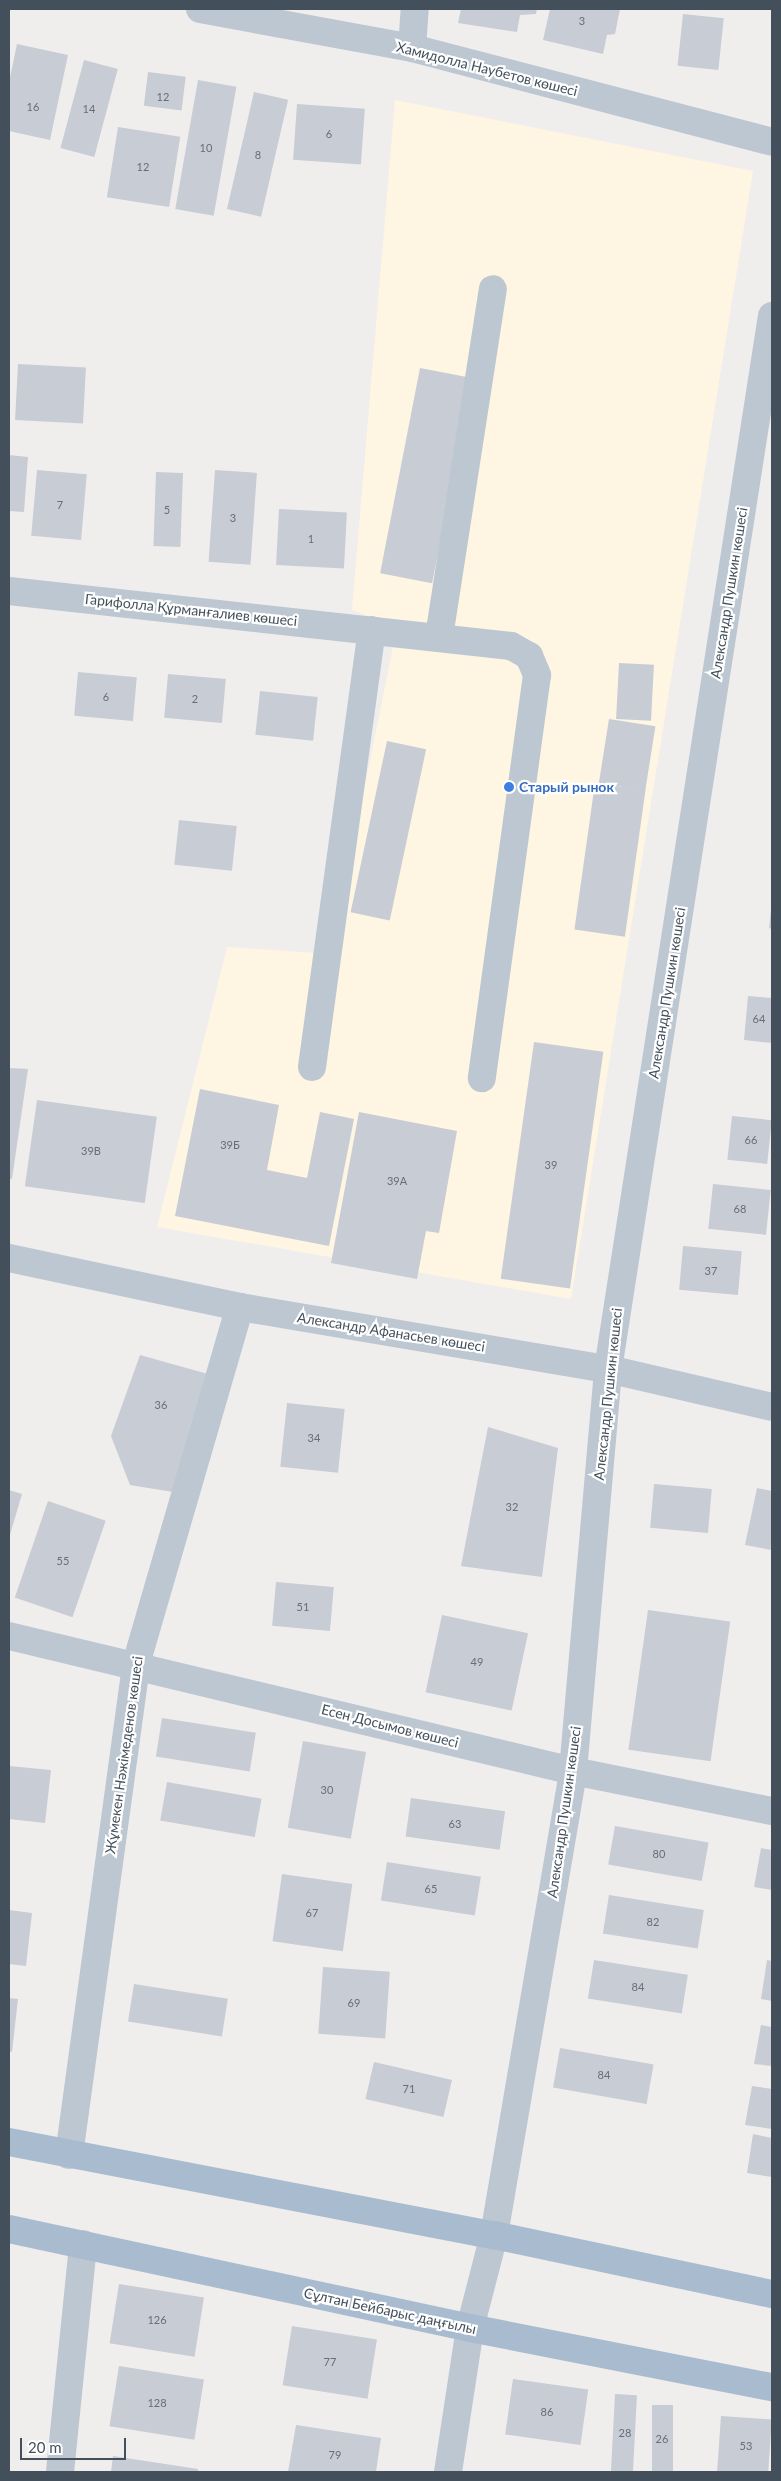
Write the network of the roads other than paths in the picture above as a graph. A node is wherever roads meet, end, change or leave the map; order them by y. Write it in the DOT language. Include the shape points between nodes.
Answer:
graph roads {
  1 [pos="200,9"];
  2 [pos="415,9"];
  3 [pos="412,48"];
  4 [pos="772,142"];
  5 [pos="492,289"];
  6 [pos="772,316"];
  7 [pos="9,591"];
  8 [pos="372,630"];
  9 [pos="439,637"];
  10 [pos="312,1067"];
  11 [pos="482,1078"];
  12 [pos="9,1258"];
  13 [pos="240,1307"];
  14 [pos="608,1368"];
  15 [pos="772,1407"];
  16 [pos="9,1636"];
  17 [pos="136,1664"];
  18 [pos="573,1771"];
  19 [pos="772,1811"];
  20 [pos="9,2142"];
  21 [pos="69,2154"];
  22 [pos="9,2229"];
  23 [pos="494,2235"];
  24 [pos="83,2244"];
  25 [pos="772,2294"];
  26 [pos="470,2328"];
  27 [pos="772,2387"];
  28 [pos="60,2472"];
  29 [pos="448,2472"];
  1 -- 3 [label="street, Хамидолла Наубетов көшесі"];
  2 -- 3 [label="street"];
  3 -- 4 [label="street, Хамидолла Наубетов көшесі"];
  5 -- 9 [label="street"];
  6 -- 14 [label="street, Александр Пушкин көшесі"];
  7 -- 8 [label="street, Гарифолла Құрманғалиев көшесі"];
  8 -- 9 [label="street, Гарифолла Құрманғалиев көшесі"];
  8 -- 10 [label="street"];
  9 -- 11 [label="street, Гарифолла Құрманғалиев көшесі" via="511,646 529,656 537,675"];
  12 -- 13 [label="street, Александр Афанасьев көшесі"];
  13 -- 14 [label="street, Александр Афанасьев көшесі"];
  13 -- 17 [label="street, Жұмекен Нәжімеденов көшесі"];
  14 -- 15 [label="street, Александр Афанасьев көшесі"];
  14 -- 18 [label="street, Александр Пушкин көшесі"];
  16 -- 17 [label="street, Есен Досымов көшесі"];
  17 -- 18 [label="street, Есен Досымов көшесі"];
  17 -- 21 [label="street, Жұмекен Нәжімеденов көшесі"];
  18 -- 19 [label="street, Есен Досымов көшесі"];
  18 -- 23 [label="street, Александр Пушкин көшесі"];
  20 -- 21 [label="main road"];
  21 -- 23 [label="main road"];
  22 -- 24 [label="main road, Сұлтан Бейбарыс даңғылы"];
  23 -- 25 [label="main road"];
  23 -- 26 [label="street, Александр Пушкин көшесі"];
  24 -- 26 [label="main road, Сұлтан Бейбарыс даңғылы"];
  24 -- 28 [label="street"];
  26 -- 27 [label="main road, Сұлтан Бейбарыс даңғылы"];
  26 -- 29 [label="street, Александр Пушкин көшесі"];
}
